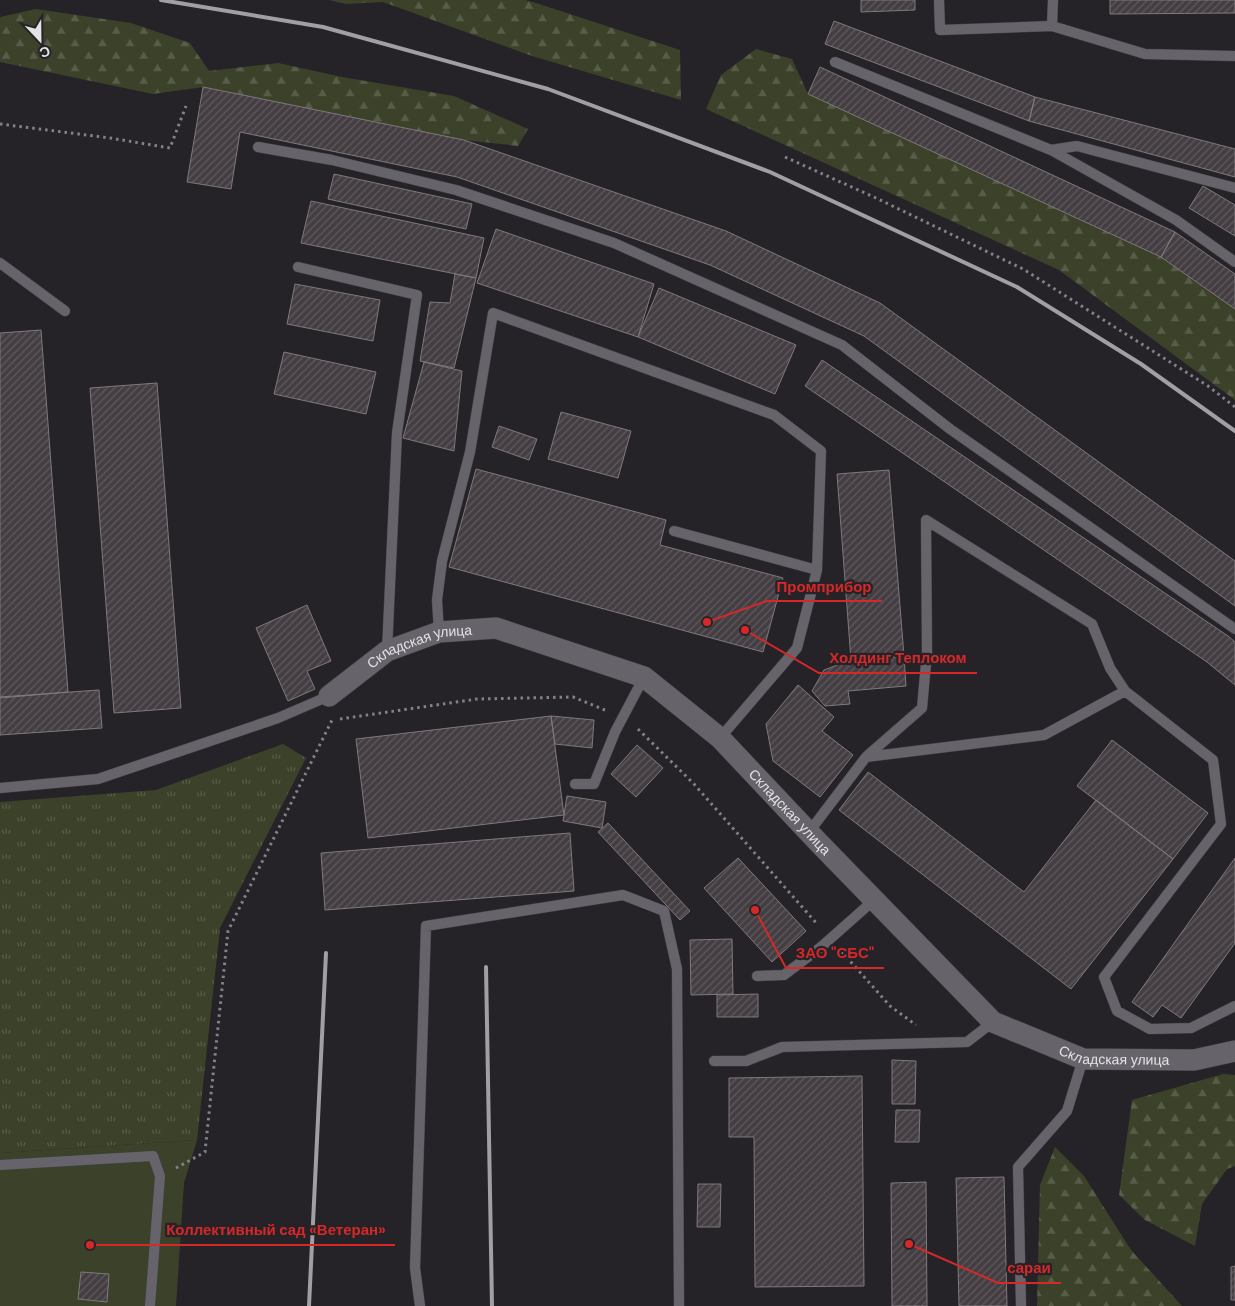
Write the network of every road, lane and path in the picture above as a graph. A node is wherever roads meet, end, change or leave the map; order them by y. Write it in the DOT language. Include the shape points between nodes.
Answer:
graph roads {
  1 [pos="939,0"];
  2 [pos="1053,0"];
  3 [pos="1052,26"];
  4 [pos="1235,56"];
  5 [pos="835,62"];
  6 [pos="186,106"];
  7 [pos="0,124"];
  8 [pos="258,147"];
  9 [pos="1051,150"];
  10 [pos="785,157"];
  11 [pos="1235,188"];
  12 [pos="1235,262"];
  13 [pos="0,263"];
  14 [pos="298,267"];
  15 [pos="65,311"];
  16 [pos="1235,407"];
  17 [pos="674,532"];
  18 [pos="817,570"];
  19 [pos="1235,629"];
  20 [pos="439,632"];
  21 [pos="387,651"];
  22 [pos="644,677"];
  23 [pos="1125,691"];
  24 [pos="329,696"];
  25 [pos="622,717"];
  26 [pos="332,720"];
  27 [pos="720,738"];
  28 [pos="866,757"];
  29 [pos="575,784"];
  30 [pos="0,788"];
  31 [pos="809,832"];
  32 [pos="874,900"];
  33 [pos="831,939"];
  34 [pos="756,976"];
  35 [pos="1235,1006"];
  36 [pos="993,1022"];
  37 [pos="920,1028"];
  38 [pos="1235,1052"];
  39 [pos="1082,1059"];
  40 [pos="714,1061"];
  41 [pos="0,1165"];
  42 [pos="160,1176"];
  43 [pos="150,1306"];
  44 [pos="420,1306"];
  45 [pos="679,1306"];
  46 [pos="1021,1306"];
  1 -- 3 [label="lane" via="940,30"];
  2 -- 3 [label="lane"];
  3 -- 4 [label="lane" via="1144,54"];
  5 -- 9 [label="lane"];
  6 -- 7 [label="path" via="170,148"];
  8 -- 19 [label="lane" via="332,160 456,190 614,243 842,345 950,429"];
  9 -- 11 [label="lane" via="1077,146"];
  9 -- 12 [label="lane" via="1176,220"];
  10 -- 16 [label="path" via="1023,269 1208,386"];
  13 -- 15 [label="lane"];
  14 -- 21 [label="lane" via="417,294 397,433"];
  17 -- 18 [label="lane"];
  18 -- 20 [label="lane" via="821,452 774,415 493,313 470,452 442,561 437,600"];
  18 -- 27 [label="lane" via="797,648"];
  20 -- 21 [label="street, Складская улица"];
  20 -- 22 [label="street, Складская улица" via="496,628"];
  21 -- 24 [label="street, Складская улица"];
  22 -- 25 [label="lane"];
  22 -- 27 [label="street, Складская улица"];
  23 -- 28 [label="lane" via="1044,734"];
  23 -- 28 [label="lane" via="1110,668 1092,624 926,520 927,652 922,708"];
  23 -- 35 [label="lane" via="1213,760 1220,824 1104,977 1117,1011 1150,1029 1190,1028"];
  24 -- 26 [label="path"];
  24 -- 30 [label="lane" via="278,718 98,779"];
  25 -- 26 [label="path" via="573,697 477,699"];
  25 -- 29 [label="lane" via="594,784"];
  25 -- 33 [label="path" via="694,784"];
  26 -- 42 [label="path" via="228,931 206,1152"];
  27 -- 31 [label="street, Складская улица"];
  28 -- 31 [label="lane"];
  31 -- 32 [label="street, Складская улица"];
  32 -- 33 [label="lane"];
  32 -- 36 [label="street, Складская улица"];
  33 -- 34 [label="lane" via="784,975"];
  33 -- 37 [label="path" via="890,1006"];
  36 -- 39 [label="street, Складская улица"];
  36 -- 40 [label="lane" via="967,1042 782,1047 746,1061"];
  38 -- 39 [label="street, Складская улица" via="1194,1060"];
  39 -- 46 [label="lane" via="1067,1111 1018,1167"];
  41 -- 42 [label="lane" via="153,1156"];
  42 -- 43 [label="lane"];
  44 -- 45 [label="lane" via="415,1268 426,926 623,895 664,911 677,969"];
}
